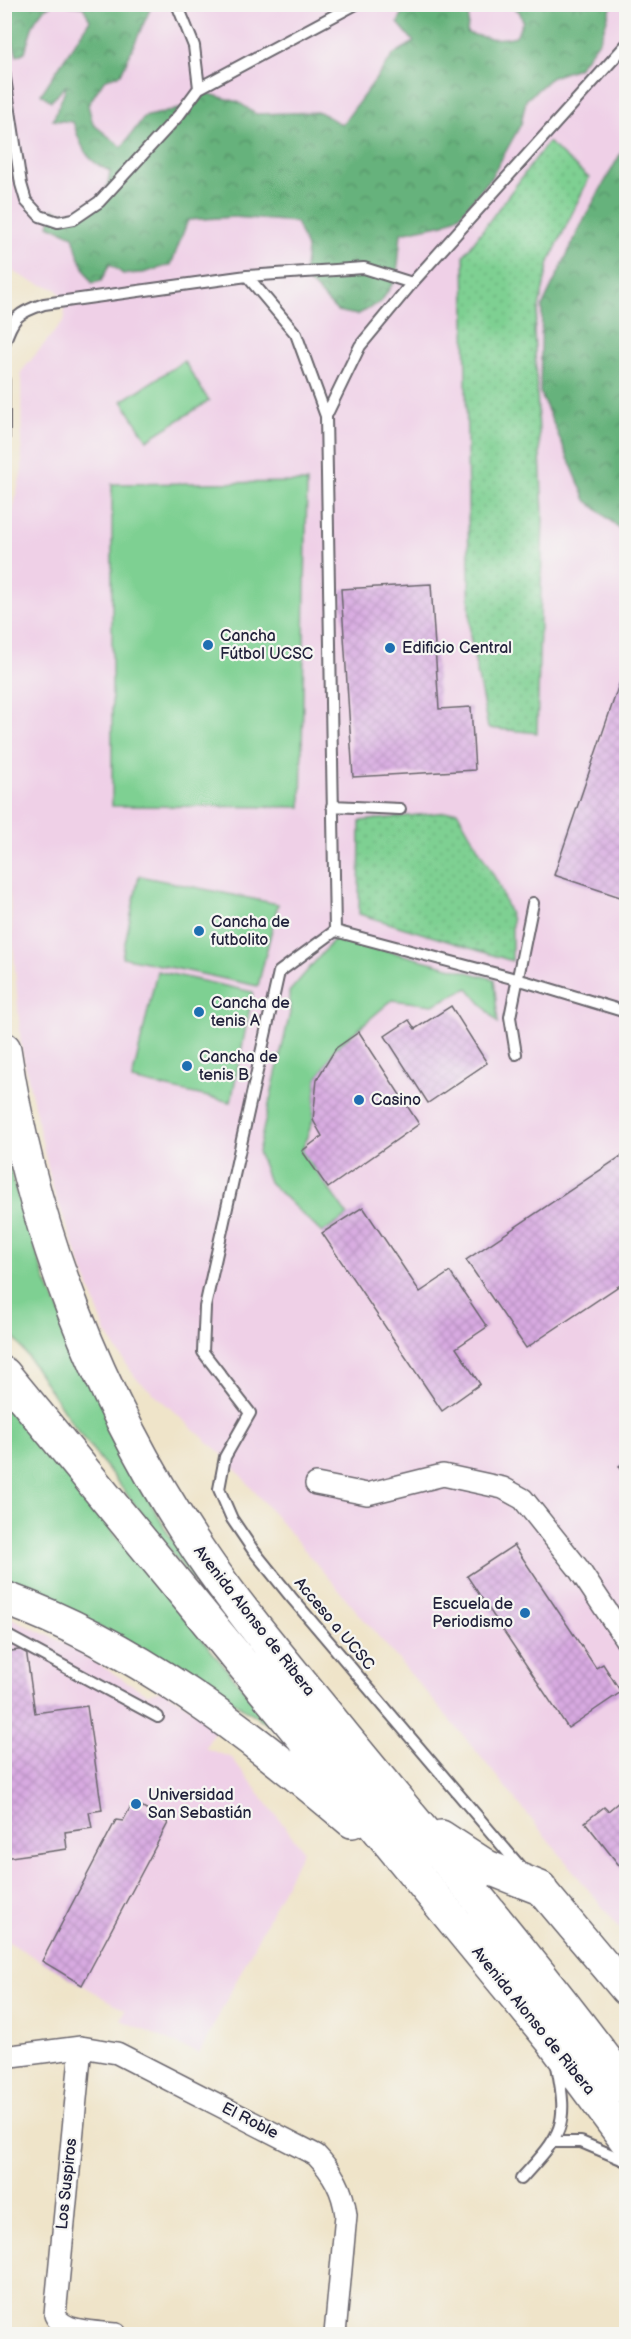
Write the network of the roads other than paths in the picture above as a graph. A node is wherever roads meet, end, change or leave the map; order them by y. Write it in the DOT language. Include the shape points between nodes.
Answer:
graph roads {
  1 [pos="177,4"];
  2 [pos="356,4"];
  3 [pos="627,45"];
  4 [pos="4,71"];
  5 [pos="200,88"];
  6 [pos="247,276"];
  7 [pos="412,283"];
  8 [pos="4,344"];
  9 [pos="4,380"];
  10 [pos="327,416"];
  11 [pos="4,461"];
  12 [pos="332,806"];
  13 [pos="400,809"];
  14 [pos="532,903"];
  15 [pos="335,931"];
  16 [pos="517,979"];
  17 [pos="627,1012"];
  18 [pos="4,1049"];
  19 [pos="516,1054"];
  20 [pos="4,1374"];
  21 [pos="316,1484"];
  22 [pos="4,1598"];
  23 [pos="4,1634"];
  24 [pos="627,1640"];
  25 [pos="158,1717"];
  26 [pos="404,1809"];
  27 [pos="492,1836"];
  28 [pos="487,1867"];
  29 [pos="425,1887"];
  30 [pos="540,1888"];
  31 [pos="627,1990"];
  32 [pos="551,2039"];
  33 [pos="81,2047"];
  34 [pos="4,2057"];
  35 [pos="627,2087"];
  36 [pos="627,2140"];
  37 [pos="555,2142"];
  38 [pos="627,2161"];
  39 [pos="521,2180"];
  40 [pos="116,2334"];
  41 [pos="335,2334"];
  1 -- 5 [label="lane" via="194,46"];
  2 -- 5 [label="lane"];
  3 -- 7 [label="lane"];
  4 -- 5 [label="lane" via="26,201 40,216 58,222 74,219 99,202"];
  6 -- 7 [label="lane" via="364,268"];
  6 -- 8 [label="lane" via="64,301 27,310 12,320"];
  6 -- 10 [label="lane" via="296,334"];
  7 -- 10 [label="lane" via="360,346"];
  9 -- 11 [label="lane"];
  10 -- 12 [label="lane"];
  12 -- 13 [label="lane"];
  12 -- 15 [label="lane"];
  14 -- 16 [label="lane"];
  15 -- 16 [label="lane"];
  15 -- 27 [label="lane, Acceso a UCSC" via="279,972 205,1307 203,1352 250,1413 225,1457 219,1489 232,1519 259,1558"];
  16 -- 17 [label="lane"];
  16 -- 19 [label="lane" via="510,1017"];
  18 -- 26 [label="highway, Avenida Alonso de Ribera" via="18,1123 49,1238 88,1344 138,1448 183,1527 231,1597"];
  20 -- 29 [label="highway, Avenida Alonso de Ribera"];
  21 -- 24 [label="street" via="367,1494 443,1475 503,1488 524,1499"];
  22 -- 29 [label="highway" via="95,1638 184,1692 282,1763"];
  23 -- 25 [label="lane"];
  26 -- 28 [label="highway"];
  26 -- 35 [label="highway, Avenida Alonso de Ribera"];
  27 -- 28 [label="lane" via="494,1848"];
  27 -- 30 [label="lane, Acceso a UCSC"];
  28 -- 30 [label="highway"];
  29 -- 32 [label="highway, Avenida Alonso de Ribera"];
  30 -- 31 [label="street"];
  32 -- 36 [label="highway, Avenida Alonso de Ribera"];
  32 -- 37 [label="lane" via="564,2101"];
  33 -- 34 [label="street, El Roble"];
  33 -- 40 [label="street, Los Suspiros" via="55,2309 58,2320 67,2326"];
  33 -- 41 [label="street, El Roble" via="104,2049 130,2059 309,2151 328,2168 344,2199 346,2215"];
  37 -- 38 [label="lane" via="581,2142"];
  37 -- 39 [label="lane"];
}
